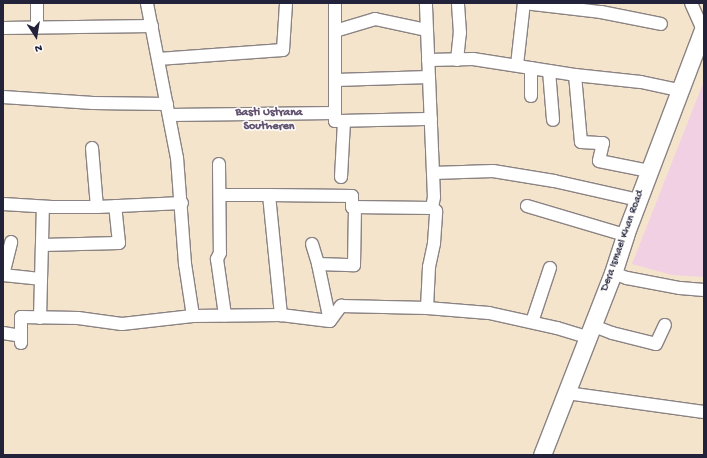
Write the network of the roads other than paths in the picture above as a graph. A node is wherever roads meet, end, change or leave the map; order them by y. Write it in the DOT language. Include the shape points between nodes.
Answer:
graph roads {
  1 [pos="37,3"];
  2 [pos="148,3"];
  3 [pos="286,3"];
  4 [pos="335,3"];
  5 [pos="426,3"];
  6 [pos="458,3"];
  7 [pos="524,3"];
  8 [pos="691,3"];
  9 [pos="661,24"];
  10 [pos="152,26"];
  11 [pos="37,27"];
  12 [pos="3,28"];
  13 [pos="426,30"];
  14 [pos="703,30"];
  15 [pos="335,31"];
  16 [pos="704,49"];
  17 [pos="158,58"];
  18 [pos="428,60"];
  19 [pos="457,60"];
  20 [pos="517,65"];
  21 [pos="531,68"];
  22 [pos="549,71"];
  23 [pos="575,75"];
  24 [pos="429,77"];
  25 [pos="336,80"];
  26 [pos="680,90"];
  27 [pos="531,96"];
  28 [pos="3,97"];
  29 [pos="168,110"];
  30 [pos="334,113"];
  31 [pos="431,119"];
  32 [pos="553,120"];
  33 [pos="344,121"];
  34 [pos="92,148"];
  35 [pos="219,164"];
  36 [pos="649,171"];
  37 [pos="433,173"];
  38 [pos="341,177"];
  39 [pos="220,195"];
  40 [pos="269,195"];
  41 [pos="638,200"];
  42 [pos="182,203"];
  43 [pos="3,204"];
  44 [pos="115,206"];
  45 [pos="527,206"];
  46 [pos="43,207"];
  47 [pos="97,207"];
  48 [pos="355,207"];
  49 [pos="432,208"];
  50 [pos="625,235"];
  51 [pos="11,242"];
  52 [pos="312,244"];
  53 [pos="42,245"];
  54 [pos="318,264"];
  55 [pos="550,268"];
  56 [pos="617,274"];
  57 [pos="3,275"];
  58 [pos="40,279"];
  59 [pos="704,290"];
  60 [pos="427,308"];
  61 [pos="225,314"];
  62 [pos="281,315"];
  63 [pos="193,316"];
  64 [pos="40,318"];
  65 [pos="330,321"];
  66 [pos="532,322"];
  67 [pos="665,325"];
  68 [pos="593,332"];
  69 [pos="3,333"];
  70 [pos="574,394"];
  71 [pos="704,412"];
  72 [pos="542,455"];
  73 [pos="550,455"];
  1 -- 11 [label="street"];
  2 -- 10 [label="street"];
  3 -- 17 [label="street" via="283,50"];
  4 -- 15 [label="street"];
  5 -- 13 [label="street"];
  6 -- 19 [label="street" via="460,33"];
  7 -- 9 [label="street" via="601,12"];
  7 -- 20 [label="street"];
  8 -- 14 [label="street"];
  10 -- 11 [label="street"];
  10 -- 17 [label="street"];
  11 -- 12 [label="street"];
  13 -- 15 [label="street" via="375,19"];
  13 -- 18 [label="street"];
  14 -- 26 [label="highway, Dera Ismael Khan Road"];
  15 -- 25 [label="street"];
  16 -- 56 [label="highway, Dera Ismael Khan Road"];
  17 -- 29 [label="street"];
  18 -- 19 [label="street"];
  18 -- 24 [label="street"];
  19 -- 20 [label="street" via="473,59"];
  20 -- 21 [label="street"];
  21 -- 22 [label="street"];
  21 -- 27 [label="street"];
  22 -- 23 [label="street"];
  22 -- 32 [label="street"];
  23 -- 26 [label="street" via="641,82"];
  23 -- 36 [label="street" via="581,142 603,143 599,160"];
  24 -- 25 [label="street"];
  24 -- 31 [label="street"];
  25 -- 30 [label="street"];
  26 -- 36 [label="highway, Dera Ismael Khan Road"];
  28 -- 29 [label="street"];
  29 -- 30 [label="street"];
  29 -- 42 [label="street"];
  30 -- 33 [label="street" via="335,122"];
  31 -- 33 [label="street"];
  31 -- 37 [label="street"];
  33 -- 38 [label="street"];
  34 -- 47 [label="street"];
  35 -- 39 [label="street"];
  36 -- 41 [label="highway, Dera Ismael Khan Road"];
  37 -- 41 [label="street" via="493,171 554,181"];
  37 -- 49 [label="street"];
  39 -- 40 [label="street"];
  39 -- 61 [label="street" via="220,253 216,258"];
  40 -- 48 [label="street" via="352,196 352,207"];
  40 -- 62 [label="street"];
  41 -- 50 [label="highway, Dera Ismael Khan Road"];
  42 -- 44 [label="street"];
  42 -- 63 [label="street"];
  43 -- 46 [label="street"];
  44 -- 47 [label="street"];
  44 -- 53 [label="street" via="119,243"];
  45 -- 50 [label="street"];
  46 -- 47 [label="street"];
  46 -- 53 [label="street"];
  48 -- 49 [label="street"];
  48 -- 54 [label="street" via="354,265"];
  49 -- 60 [label="street" via="436,211"];
  50 -- 56 [label="highway, Dera Ismael Khan Road"];
  51 -- 57 [label="street"];
  52 -- 54 [label="street"];
  53 -- 58 [label="street"];
  54 -- 65 [label="street"];
  55 -- 66 [label="street"];
  56 -- 59 [label="street" via="680,288"];
  56 -- 68 [label="highway, Dera Ismael Khan Road"];
  57 -- 58 [label="street"];
  58 -- 64 [label="street"];
  60 -- 65 [label="street" via="341,306"];
  60 -- 66 [label="street" via="489,313"];
  61 -- 62 [label="street"];
  61 -- 63 [label="street"];
  62 -- 65 [label="street"];
  63 -- 64 [label="street" via="122,324 78,318"];
  64 -- 69 [label="street" via="21,317 21,340"];
  66 -- 68 [label="street"];
  67 -- 68 [label="street" via="656,344 612,333"];
  68 -- 70 [label="highway, Dera Ismael Khan Road"];
  68 -- 72 [label="highway, Dera Ismael Khan Road"];
  70 -- 71 [label="street"];
  70 -- 73 [label="highway, Dera Ismael Khan Road"];
}
